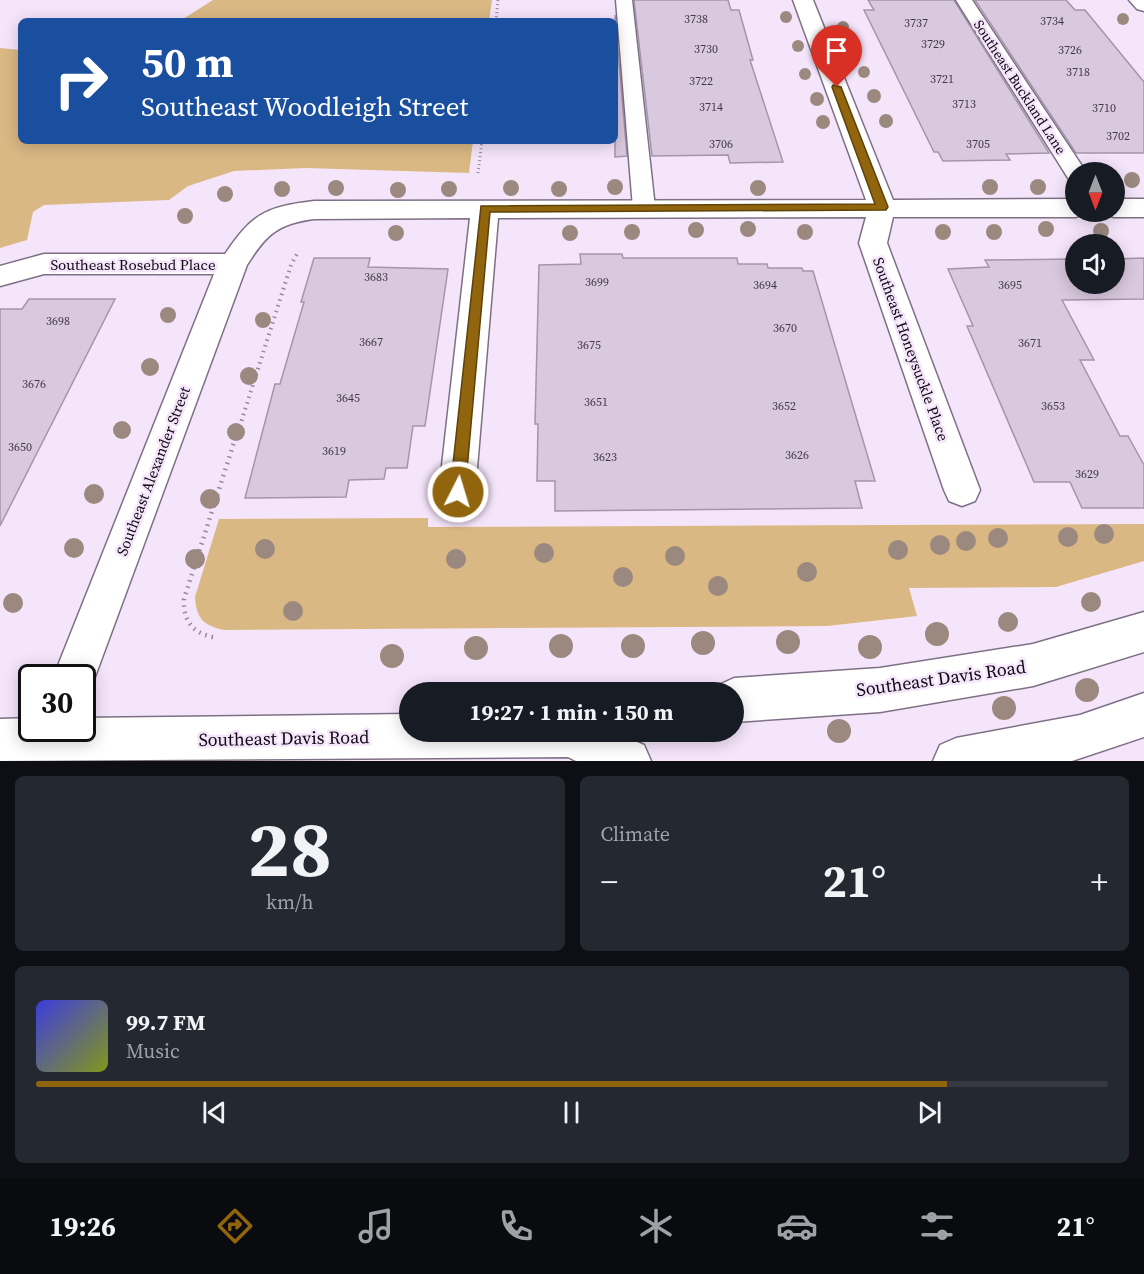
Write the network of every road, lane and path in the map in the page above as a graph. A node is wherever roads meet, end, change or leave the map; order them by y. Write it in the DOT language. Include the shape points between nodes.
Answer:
graph roads {
  1 [pos="498,0"];
  2 [pos="624,0"];
  3 [pos="803,0"];
  4 [pos="964,0"];
  5 [pos="1139,0"];
  6 [pos="1144,5"];
  7 [pos="495,18"];
  8 [pos="482,144"];
  9 [pos="1069,162"];
  10 [pos="481,195"];
  11 [pos="882,207"];
  12 [pos="644,208"];
  13 [pos="1065,208"];
  14 [pos="1125,208"];
  15 [pos="1144,208"];
  16 [pos="302,247"];
  17 [pos="233,264"];
  18 [pos="0,276"];
  19 [pos="962,490"];
  20 [pos="458,492"];
  21 [pos="1144,632"];
  22 [pos="213,637"];
  23 [pos="79,664"];
  24 [pos="744,699"];
  25 [pos="1144,715"];
  26 [pos="0,741"];
  27 [pos="571,743"];
  28 [pos="49,744"];
  29 [pos="628,761"];
  30 [pos="956,761"];
  1 -- 7 [label="path"];
  2 -- 12 [label="lane"];
  3 -- 11 [label="street"];
  4 -- 9 [label="lane, Southeast Buckland Lane"];
  5 -- 6 [label="street"];
  8 -- 10 [label="path"];
  10 -- 12 [label="street, Southeast Alexander Street"];
  10 -- 17 [label="street, Southeast Alexander Street" via="300,212 256,230"];
  10 -- 20 [label="street"];
  11 -- 12 [label="street, Southeast Alexander Street"];
  11 -- 13 [label="street, Southeast Alexander Street"];
  11 -- 19 [label="street, Southeast Honeysuckle Place" via="873,243"];
  14 -- 15 [label="street"];
  16 -- 22 [label="path" via="291,265 184,599 183,612 190,626 202,636"];
  17 -- 18 [label="street, Southeast Rosebud Place" via="44,264"];
  17 -- 23 [label="street, Southeast Alexander Street"];
  21 -- 24 [label="street, Southeast Davis Road" via="1010,669 879,690"];
  25 -- 30 [label="street" via="1080,737"];
  26 -- 28 [label="street, Southeast Davis Road"];
  27 -- 28 [label="street, Southeast Davis Road"];
  27 -- 29 [label="street, Southeast Davis Road"];
}
